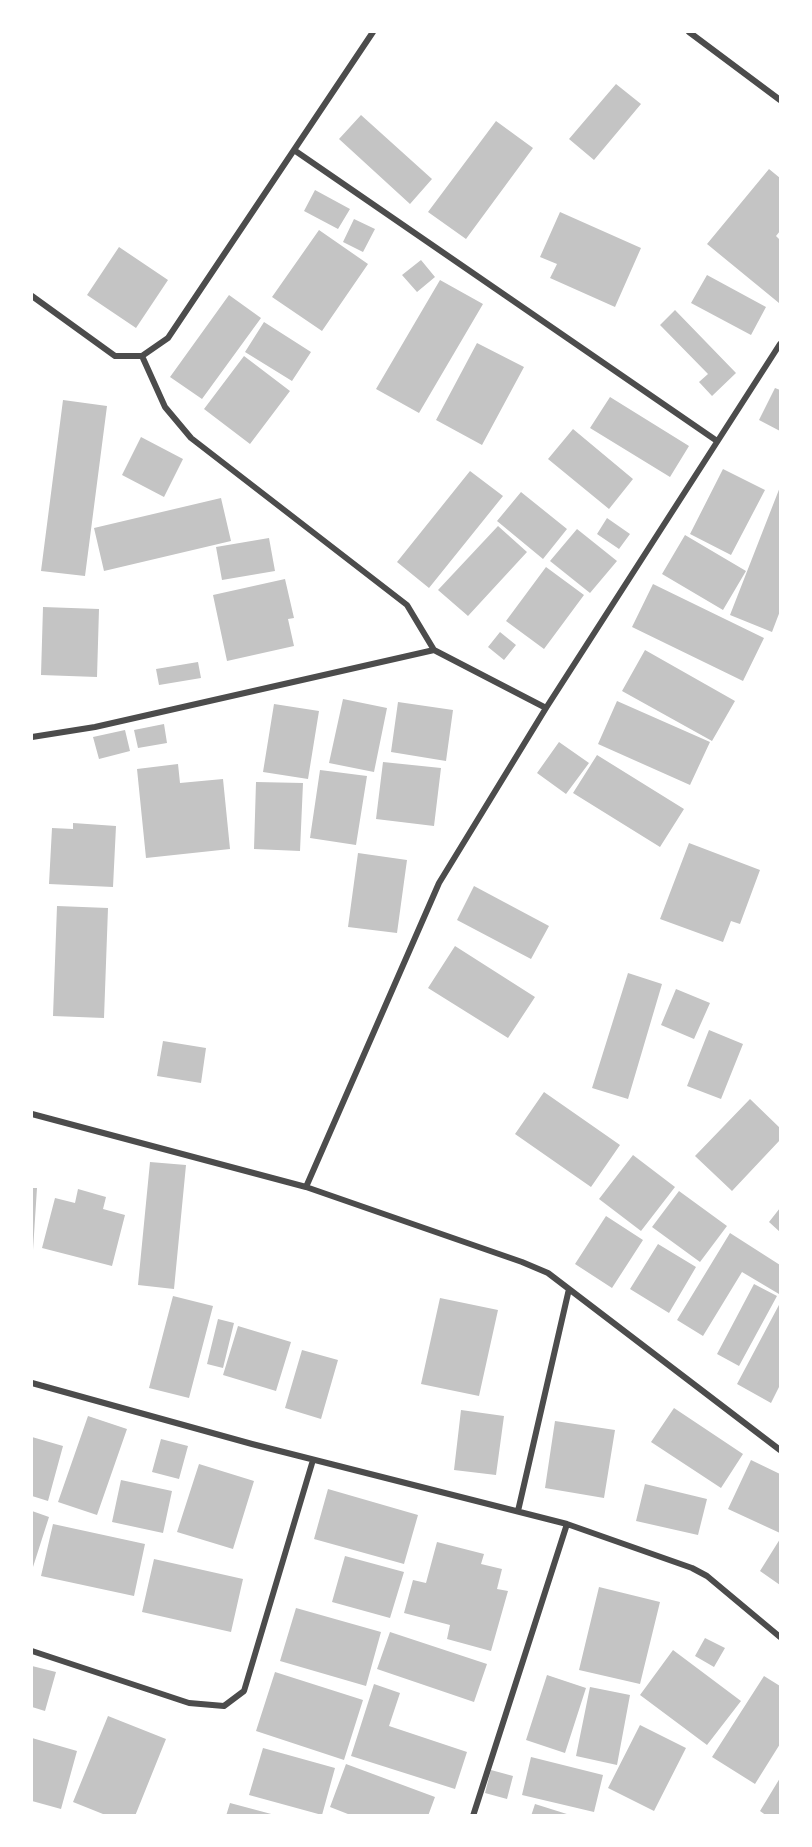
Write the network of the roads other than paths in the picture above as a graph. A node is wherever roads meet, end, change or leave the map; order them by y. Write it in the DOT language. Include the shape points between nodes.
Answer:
graph roads {
  1 [pos="373,32"];
  2 [pos="688,32"];
  3 [pos="780,100"];
  4 [pos="294,150"];
  5 [pos="32,296"];
  6 [pos="780,344"];
  7 [pos="142,356"];
  8 [pos="717,441"];
  9 [pos="434,650"];
  10 [pos="546,708"];
  11 [pos="32,737"];
  12 [pos="32,1114"];
  13 [pos="306,1187"];
  14 [pos="568,1289"];
  15 [pos="32,1383"];
  16 [pos="780,1450"];
  17 [pos="313,1460"];
  18 [pos="518,1511"];
  19 [pos="567,1524"];
  20 [pos="780,1637"];
  21 [pos="32,1651"];
  22 [pos="473,1815"];
  1 -- 4 [label="street"];
  2 -- 3 [label="street"];
  4 -- 7 [label="street" via="168,338"];
  4 -- 8 [label="street"];
  5 -- 7 [label="street" via="115,356"];
  6 -- 8 [label="street"];
  7 -- 9 [label="street" via="165,407 191,438 406,605"];
  8 -- 10 [label="street"];
  9 -- 10 [label="street"];
  9 -- 11 [label="street" via="95,727"];
  10 -- 13 [label="street" via="439,883"];
  12 -- 13 [label="street"];
  13 -- 14 [label="street" via="522,1262 548,1273"];
  14 -- 16 [label="street"];
  14 -- 18 [label="street"];
  15 -- 17 [label="street"];
  17 -- 18 [label="street"];
  17 -- 21 [label="street" via="244,1691 224,1706 189,1703"];
  18 -- 19 [label="street"];
  19 -- 20 [label="street" via="692,1568"];
  19 -- 22 [label="street"];
}
